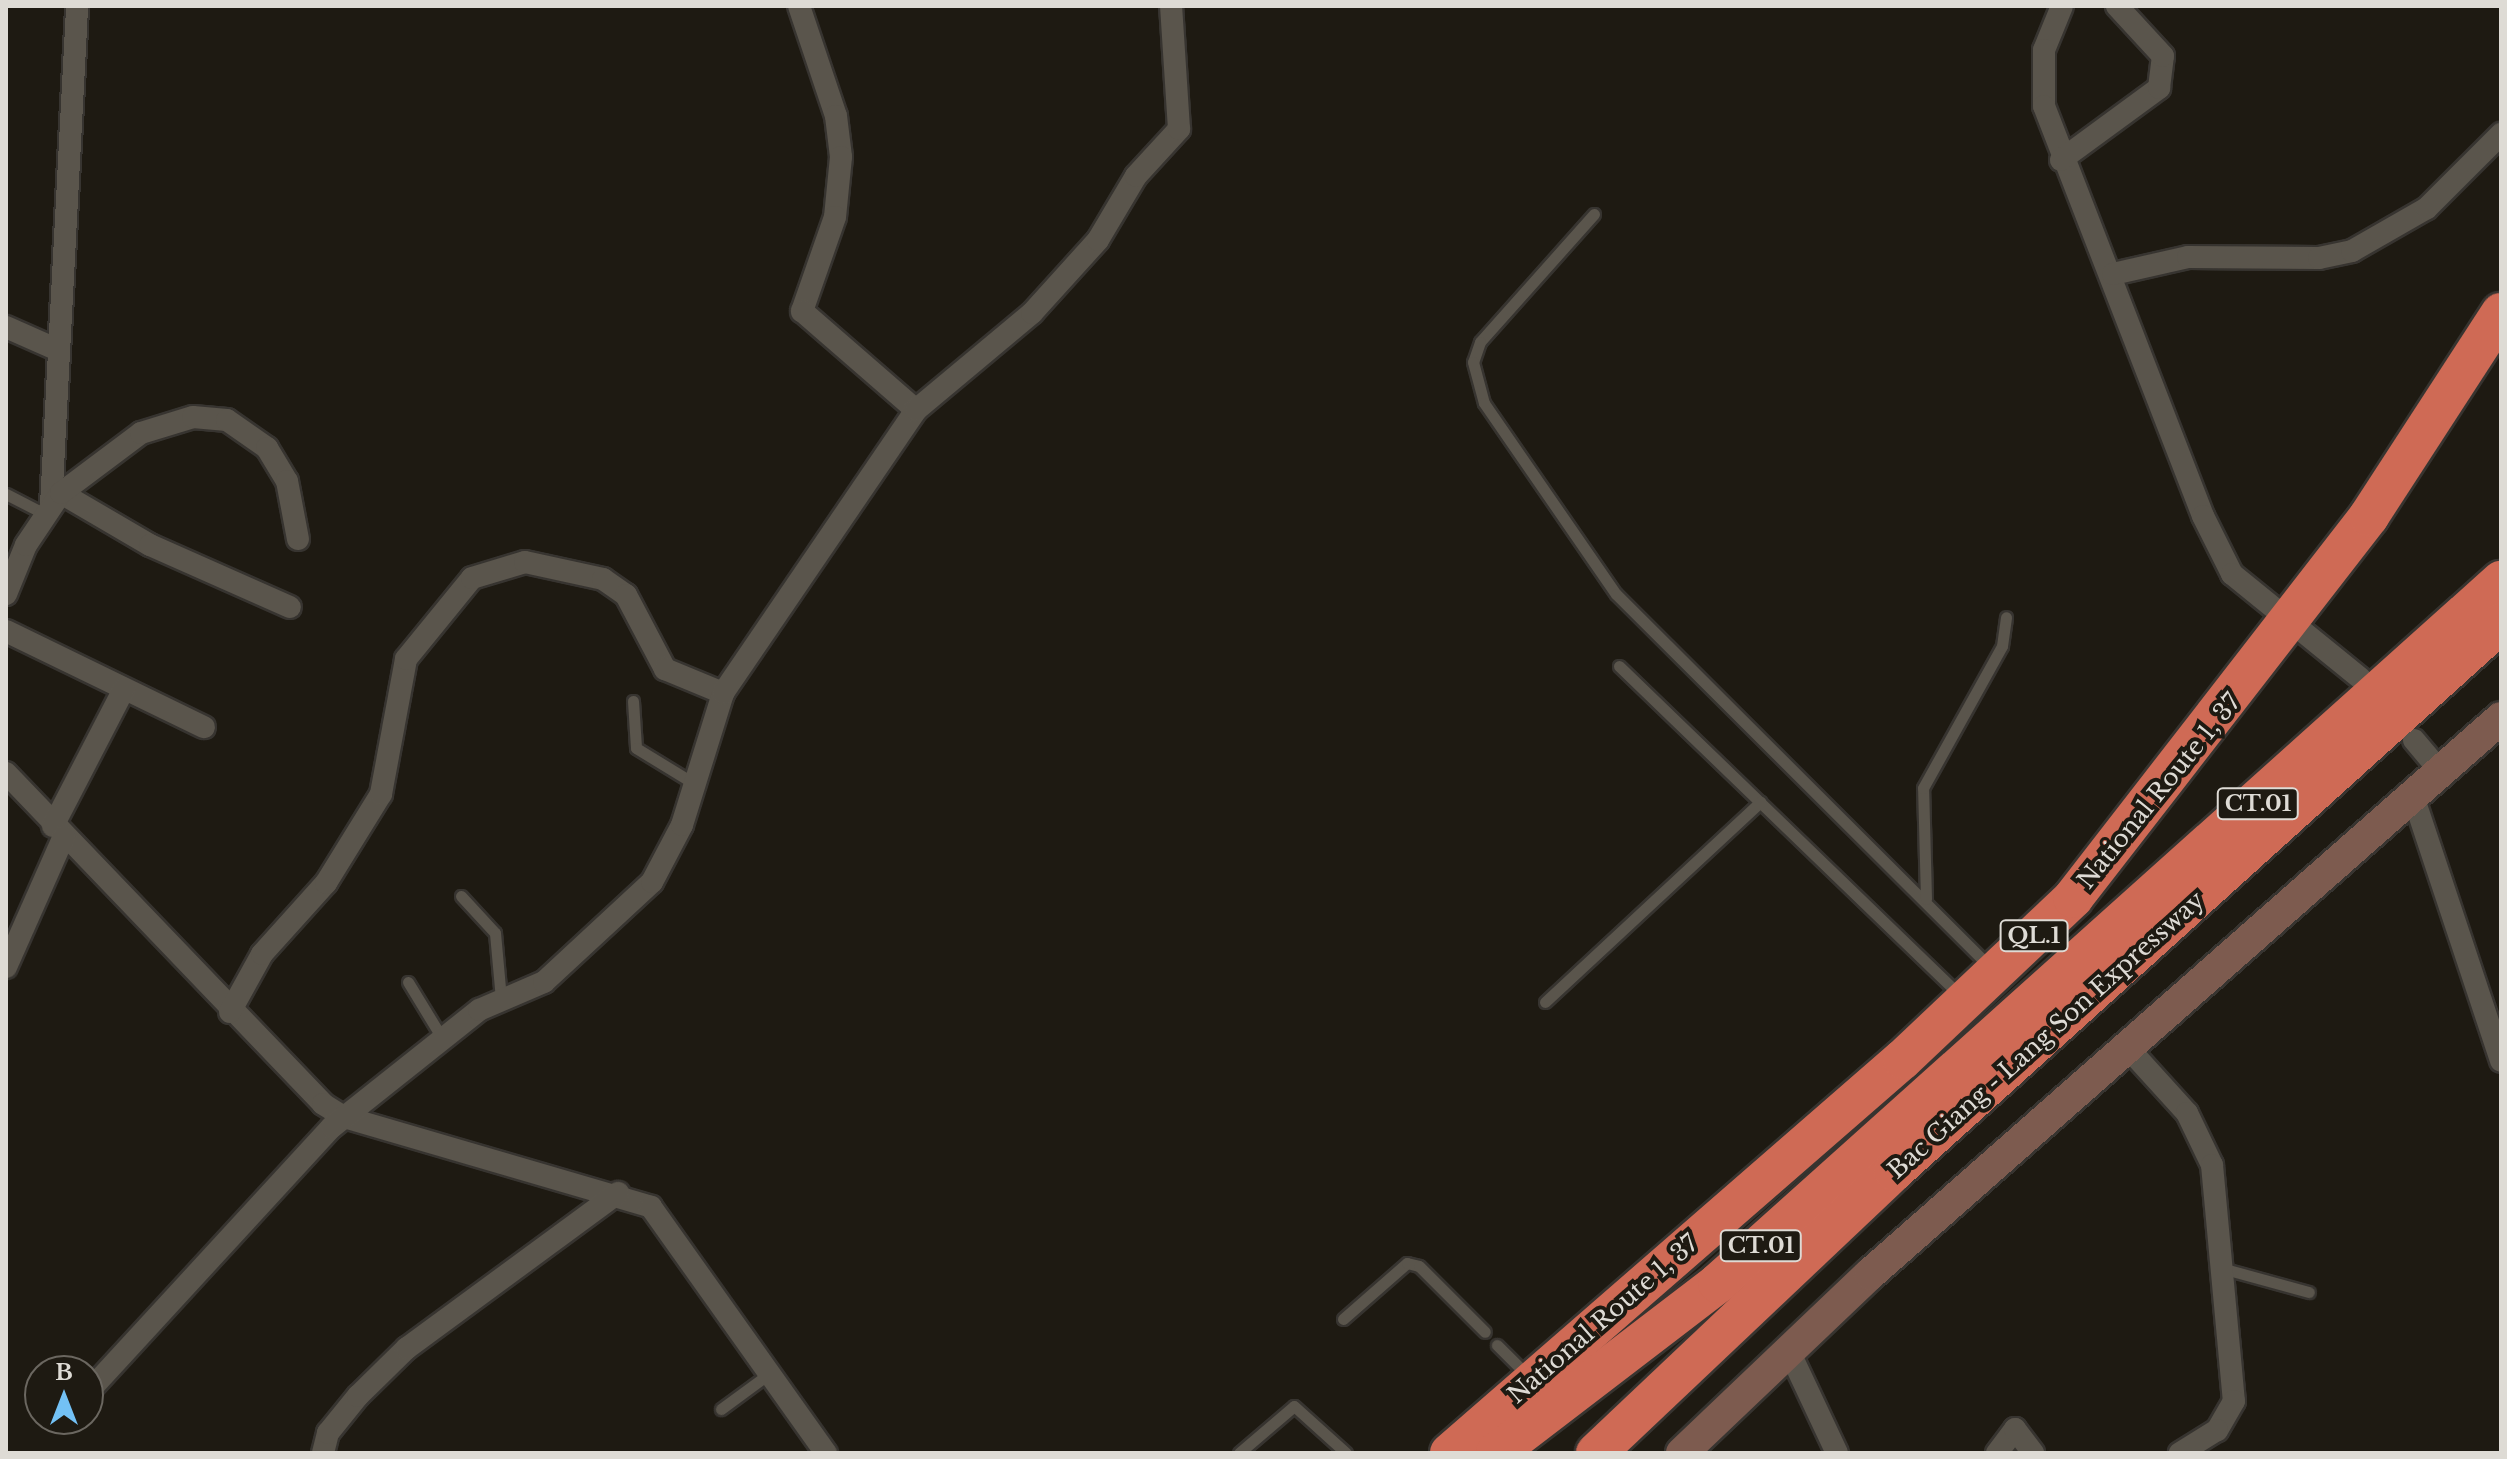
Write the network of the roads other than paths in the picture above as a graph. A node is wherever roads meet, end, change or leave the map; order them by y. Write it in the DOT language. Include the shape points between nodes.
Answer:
graph roads {
  1 [pos="77,6"];
  2 [pos="799,6"];
  3 [pos="1171,6"];
  4 [pos="2062,6"];
  5 [pos="2117,6"];
  6 [pos="2501,134"];
  7 [pos="2061,160"];
  8 [pos="1594,214"];
  9 [pos="2113,274"];
  10 [pos="2501,313"];
  11 [pos="6,327"];
  12 [pos="58,350"];
  13 [pos="916,410"];
  14 [pos="6,494"];
  15 [pos="53,504"];
  16 [pos="298,539"];
  17 [pos="2501,581"];
  18 [pos="6,594"];
  19 [pos="290,607"];
  20 [pos="2006,617"];
  21 [pos="2291,622"];
  22 [pos="2501,623"];
  23 [pos="6,631"];
  24 [pos="1619,666"];
  25 [pos="2360,678"];
  26 [pos="124,689"];
  27 [pos="723,693"];
  28 [pos="633,701"];
  29 [pos="2501,718"];
  30 [pos="204,727"];
  31 [pos="2414,740"];
  32 [pos="2441,772"];
  33 [pos="6,773"];
  34 [pos="696,784"];
  35 [pos="2413,796"];
  36 [pos="1760,802"];
  37 [pos="58,831"];
  38 [pos="461,896"];
  39 [pos="1926,899"];
  40 [pos="6,967"];
  41 [pos="1996,973"];
  42 [pos="408,982"];
  43 [pos="501,999"];
  44 [pos="1965,1000"];
  45 [pos="1545,1002"];
  46 [pos="230,1012"];
  47 [pos="442,1038"];
  48 [pos="2128,1048"];
  49 [pos="2501,1061"];
  50 [pos="344,1117"];
  51 [pos="618,1193"];
  52 [pos="2221,1268"];
  53 [pos="2309,1292"];
  54 [pos="1343,1319"];
  55 [pos="1485,1332"];
  56 [pos="1497,1345"];
  57 [pos="1789,1351"];
  58 [pos="770,1373"];
  59 [pos="104,1375"];
  60 [pos="1532,1381"];
  61 [pos="721,1409"];
  62 [pos="323,1453"];
  63 [pos="826,1453"];
  64 [pos="1239,1453"];
  65 [pos="1346,1453"];
  66 [pos="1450,1453"];
  67 [pos="1496,1453"];
  68 [pos="1596,1453"];
  69 [pos="1682,1453"];
  70 [pos="1837,1453"];
  71 [pos="1997,1453"];
  72 [pos="2033,1453"];
  73 [pos="2180,1453"];
  1 -- 12 [label="street"];
  2 -- 13 [label="street" via="836,116 841,157 835,217 802,311"];
  3 -- 13 [label="street" via="1179,129 1136,176 1098,240 1032,313"];
  4 -- 7 [label="street" via="2040,74"];
  5 -- 7 [label="street" via="2163,56 2159,88"];
  6 -- 9 [label="street" via="2427,208 2352,251 2319,258 2188,257"];
  7 -- 9 [label="street"];
  8 -- 39 [label="lane" via="1480,342 1473,362 1484,403 1616,594"];
  9 -- 21 [label="street" via="2220,554 2250,592"];
  10 -- 21 [label="highway, National Route 1, 37 / QL.1"];
  11 -- 12 [label="street"];
  12 -- 15 [label="street"];
  13 -- 27 [label="street"];
  14 -- 15 [label="lane"];
  15 -- 16 [label="street" via="141,433 214,416 267,448 287,481"];
  15 -- 18 [label="street"];
  15 -- 19 [label="street"];
  17 -- 67 [label="highway, Bac Giang - Lang Son Expressway / CT.01" via="1729,1273"];
  20 -- 39 [label="lane" via="2002,646 1923,788"];
  21 -- 25 [label="street"];
  21 -- 41 [label="highway, National Route 1, 37 / QL.1" via="2118,848"];
  22 -- 68 [label="highway, Bac Giang - Lang Son Expressway / CT.01" via="1883,1181"];
  23 -- 26 [label="street"];
  24 -- 36 [label="lane"];
  26 -- 30 [label="street"];
  26 -- 37 [label="street"];
  27 -- 34 [label="street"];
  27 -- 46 [label="street" via="665,669 626,595 603,579 525,562 472,578 406,659 381,794 326,883 262,954"];
  28 -- 34 [label="lane" via="636,748"];
  29 -- 32 [label="street"];
  31 -- 32 [label="street"];
  32 -- 35 [label="street"];
  33 -- 37 [label="street"];
  34 -- 43 [label="street" via="669,852 622,917 544,982"];
  35 -- 48 [label="street"];
  35 -- 49 [label="street"];
  36 -- 44 [label="lane"];
  36 -- 45 [label="lane"];
  37 -- 40 [label="street"];
  37 -- 46 [label="street"];
  38 -- 43 [label="lane" via="495,933"];
  39 -- 41 [label="lane"];
  41 -- 44 [label="highway, National Route 1, 37 / QL.1"];
  42 -- 47 [label="lane"];
  43 -- 47 [label="street"];
  44 -- 60 [label="highway, National Route 1, 37 / QL.1"];
  46 -- 50 [label="street"];
  47 -- 50 [label="street"];
  48 -- 52 [label="street" via="2205,1142"];
  48 -- 57 [label="street"];
  50 -- 51 [label="street"];
  50 -- 59 [label="street"];
  51 -- 58 [label="street" via="651,1207"];
  51 -- 62 [label="street" via="407,1348 358,1396"];
  52 -- 53 [label="lane"];
  52 -- 73 [label="street" via="2234,1401 2217,1430"];
  54 -- 55 [label="lane" via="1407,1263 1419,1266"];
  56 -- 60 [label="lane"];
  57 -- 69 [label="street"];
  57 -- 70 [label="street"];
  58 -- 61 [label="lane"];
  58 -- 63 [label="street"];
  60 -- 66 [label="highway, National Route 1, 37 / QL.1"];
  64 -- 65 [label="lane" via="1294,1406"];
  71 -- 72 [label="street" via="2015,1429"];
}
